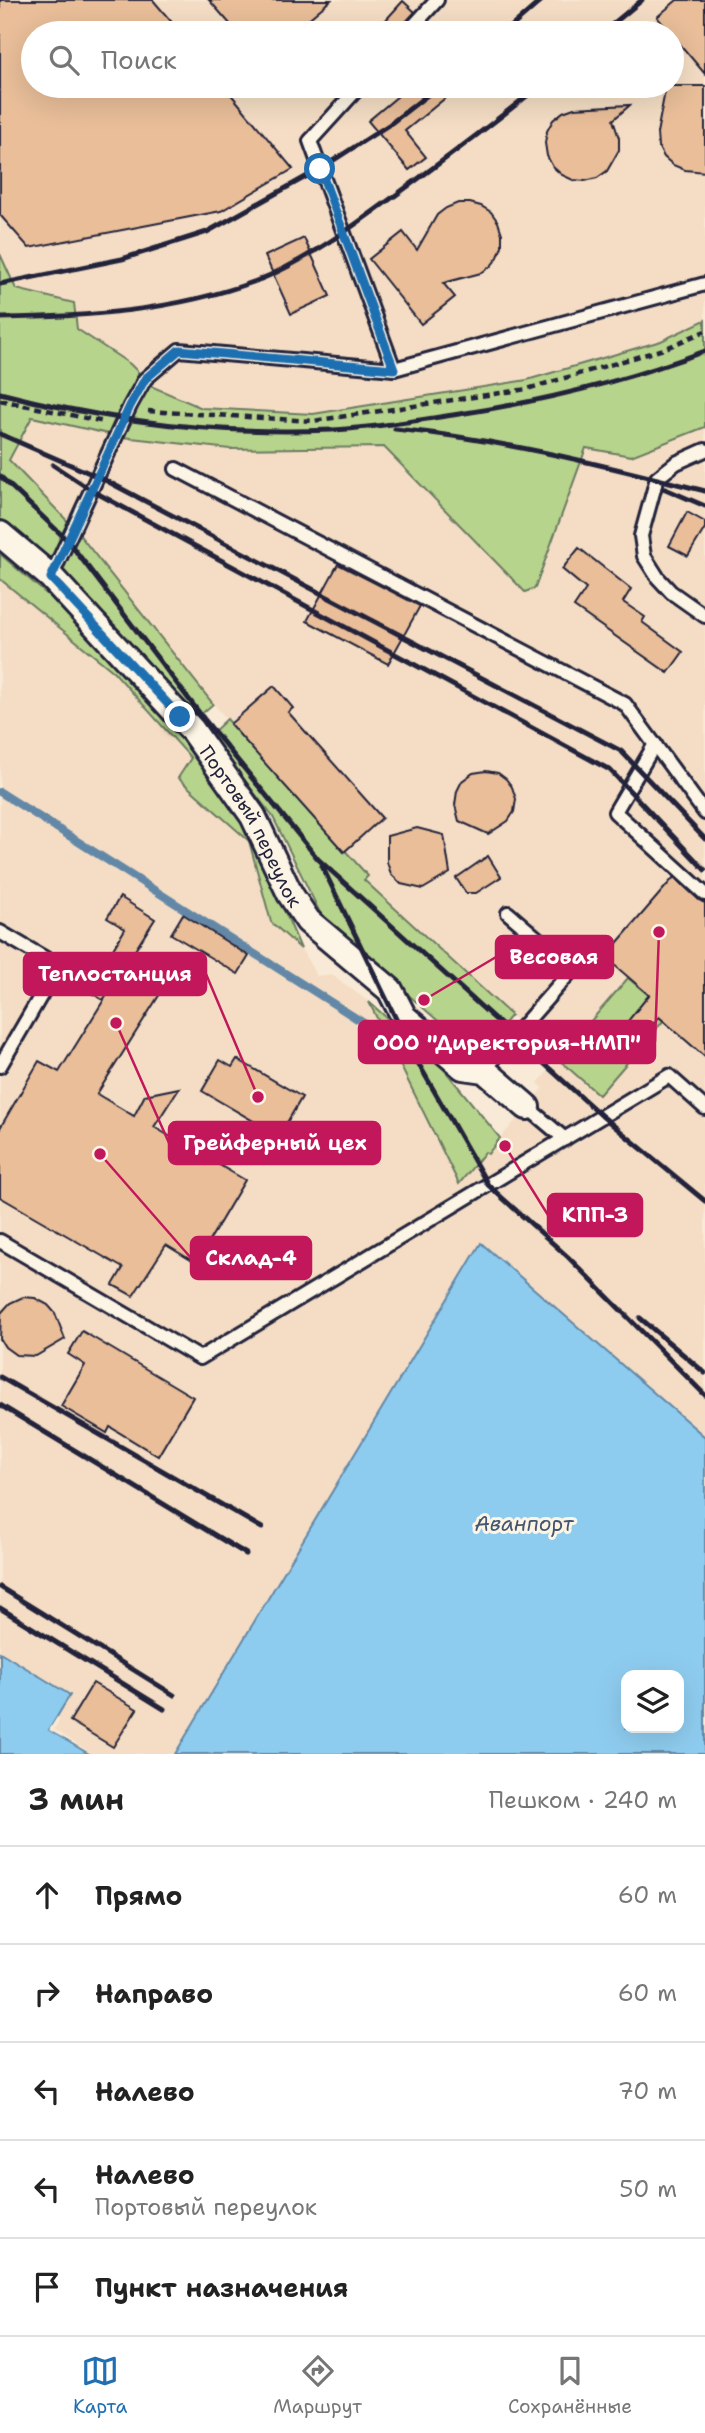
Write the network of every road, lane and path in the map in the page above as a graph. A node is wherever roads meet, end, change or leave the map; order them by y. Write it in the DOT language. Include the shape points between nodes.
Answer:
graph roads {
  1 [pos="437,0"];
  2 [pos="418,21"];
  3 [pos="349,98"];
  4 [pos="705,284"];
  5 [pos="705,331"];
  6 [pos="394,369"];
  7 [pos="0,400"];
  8 [pos="121,425"];
  9 [pos="705,450"];
  10 [pos="176,469"];
  11 [pos="0,534"];
  12 [pos="51,578"];
  13 [pos="705,616"];
  14 [pos="655,744"];
  15 [pos="705,813"];
  16 [pos="705,894"];
  17 [pos="508,913"];
  18 [pos="0,932"];
  19 [pos="0,1066"];
  20 [pos="484,1070"];
  21 [pos="527,1107"];
  22 [pos="705,1108"];
  23 [pos="565,1139"];
  24 [pos="0,1241"];
  1 -- 2 [label="lane"];
  3 -- 6 [label="lane" via="310,141"];
  4 -- 6 [label="lane"];
  5 -- 8 [label="path" via="664,349 527,389 313,421 146,411 136,428"];
  6 -- 8 [label="lane" via="179,350 145,379"];
  7 -- 8 [label="path"];
  8 -- 12 [label="lane"];
  9 -- 13 [label="lane" via="657,478 641,536 644,556 658,578"];
  10 -- 14 [label="lane" via="625,704"];
  11 -- 12 [label="street, Портовый переулок"];
  12 -- 20 [label="street, Портовый переулок" via="192,730 253,816 308,921 390,990 404,1017 463,1067"];
  14 -- 15 [label="lane"];
  14 -- 16 [label="lane" via="614,812"];
  17 -- 20 [label="lane" via="573,969"];
  18 -- 19 [label="lane" via="58,966"];
  20 -- 21 [label="street"];
  21 -- 23 [label="lane"];
  22 -- 23 [label="lane" via="669,1076"];
  23 -- 24 [label="lane" via="200,1358"];
}
